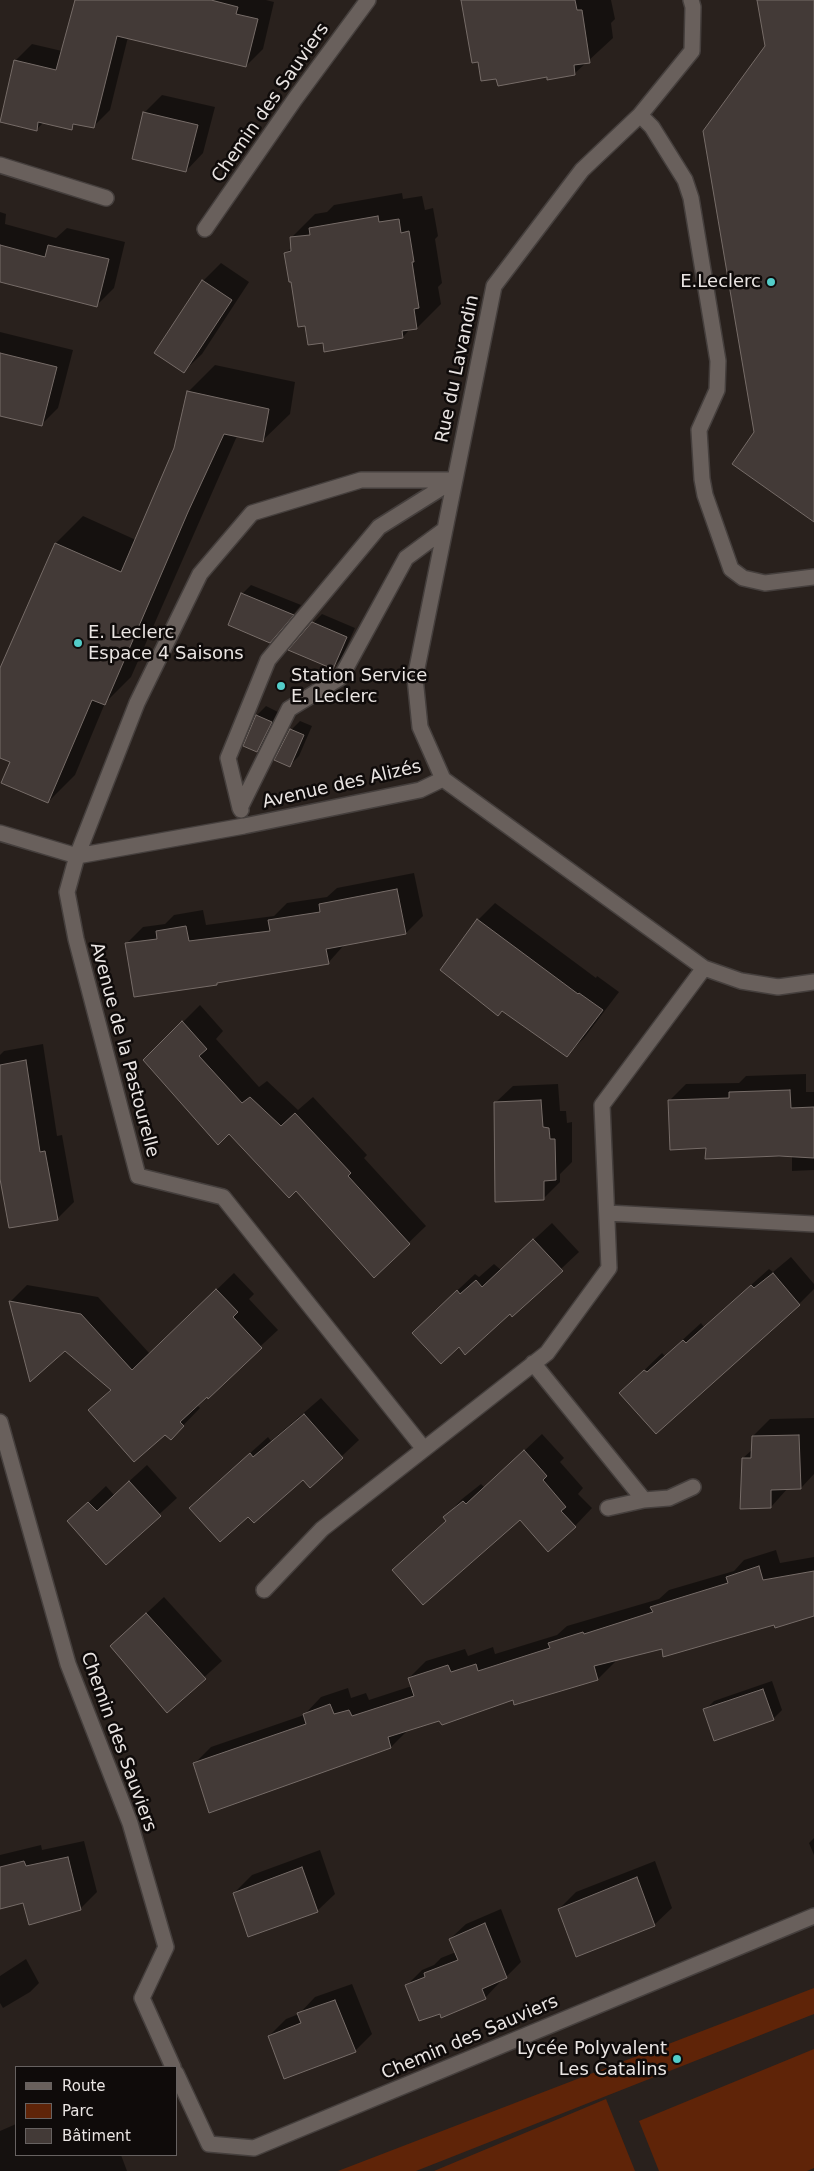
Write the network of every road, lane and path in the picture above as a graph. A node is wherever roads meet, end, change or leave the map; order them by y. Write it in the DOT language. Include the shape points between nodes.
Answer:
graph roads {
  1 [pos="368,0"];
  2 [pos="691,0"];
  3 [pos="640,115"];
  4 [pos="0,165"];
  5 [pos="106,198"];
  6 [pos="205,229"];
  7 [pos="454,480"];
  8 [pos="444,530"];
  9 [pos="814,577"];
  10 [pos="443,779"];
  11 [pos="240,808"];
  12 [pos="244,826"];
  13 [pos="0,833"];
  14 [pos="77,856"];
  15 [pos="704,968"];
  16 [pos="814,982"];
  17 [pos="607,1213"];
  18 [pos="814,1224"];
  19 [pos="533,1363"];
  20 [pos="0,1422"];
  21 [pos="424,1449"];
  22 [pos="693,1487"];
  23 [pos="644,1500"];
  24 [pos="608,1508"];
  25 [pos="264,1590"];
  26 [pos="814,1916"];
  27 [pos="173,2066"];
  28 [pos="178,2077"];
  1 -- 6 [label="street, Chemin des Sauviers"];
  2 -- 3 [label="street, Rue du Lavandin" via="692,51"];
  3 -- 7 [label="street, Rue du Lavandin" via="582,170 494,286"];
  3 -- 9 [label="street" via="685,180 691,198 718,361 717,390 699,430 705,495 731,569 743,578 765,584"];
  4 -- 5 [label="street"];
  7 -- 8 [label="street, Rue du Lavandin"];
  7 -- 11 [label="street" via="378,527 268,660 228,758"];
  7 -- 14 [label="street" via="362,480 252,514 200,574 137,703"];
  8 -- 10 [label="street, Rue du Lavandin" via="415,678 420,727"];
  8 -- 11 [label="street" via="406,558 341,677 289,709"];
  10 -- 12 [label="street, Avenue des Alizés" via="420,790"];
  10 -- 15 [label="street, Avenue des Alizés"];
  11 -- 12 [label="street"];
  12 -- 14 [label="street, Avenue des Alizés"];
  13 -- 14 [label="street, Avenue des Alizés"];
  14 -- 21 [label="street, Avenue de la Pastourelle" via="67,892 76,939 138,1176 223,1197"];
  15 -- 16 [label="street, Avenue des Alizés" via="741,981 778,987"];
  15 -- 17 [label="street" via="602,1105"];
  17 -- 18 [label="street"];
  17 -- 19 [label="street" via="609,1268 547,1353"];
  19 -- 21 [label="street"];
  19 -- 23 [label="street"];
  20 -- 27 [label="street, Chemin des Sauviers" via="68,1664 130,1823 166,1947 142,1998"];
  21 -- 25 [label="street" via="322,1529"];
  22 -- 23 [label="street" via="669,1498"];
  23 -- 24 [label="street"];
  26 -- 28 [label="street, Chemin des Sauviers" via="254,2148 208,2144"];
}
